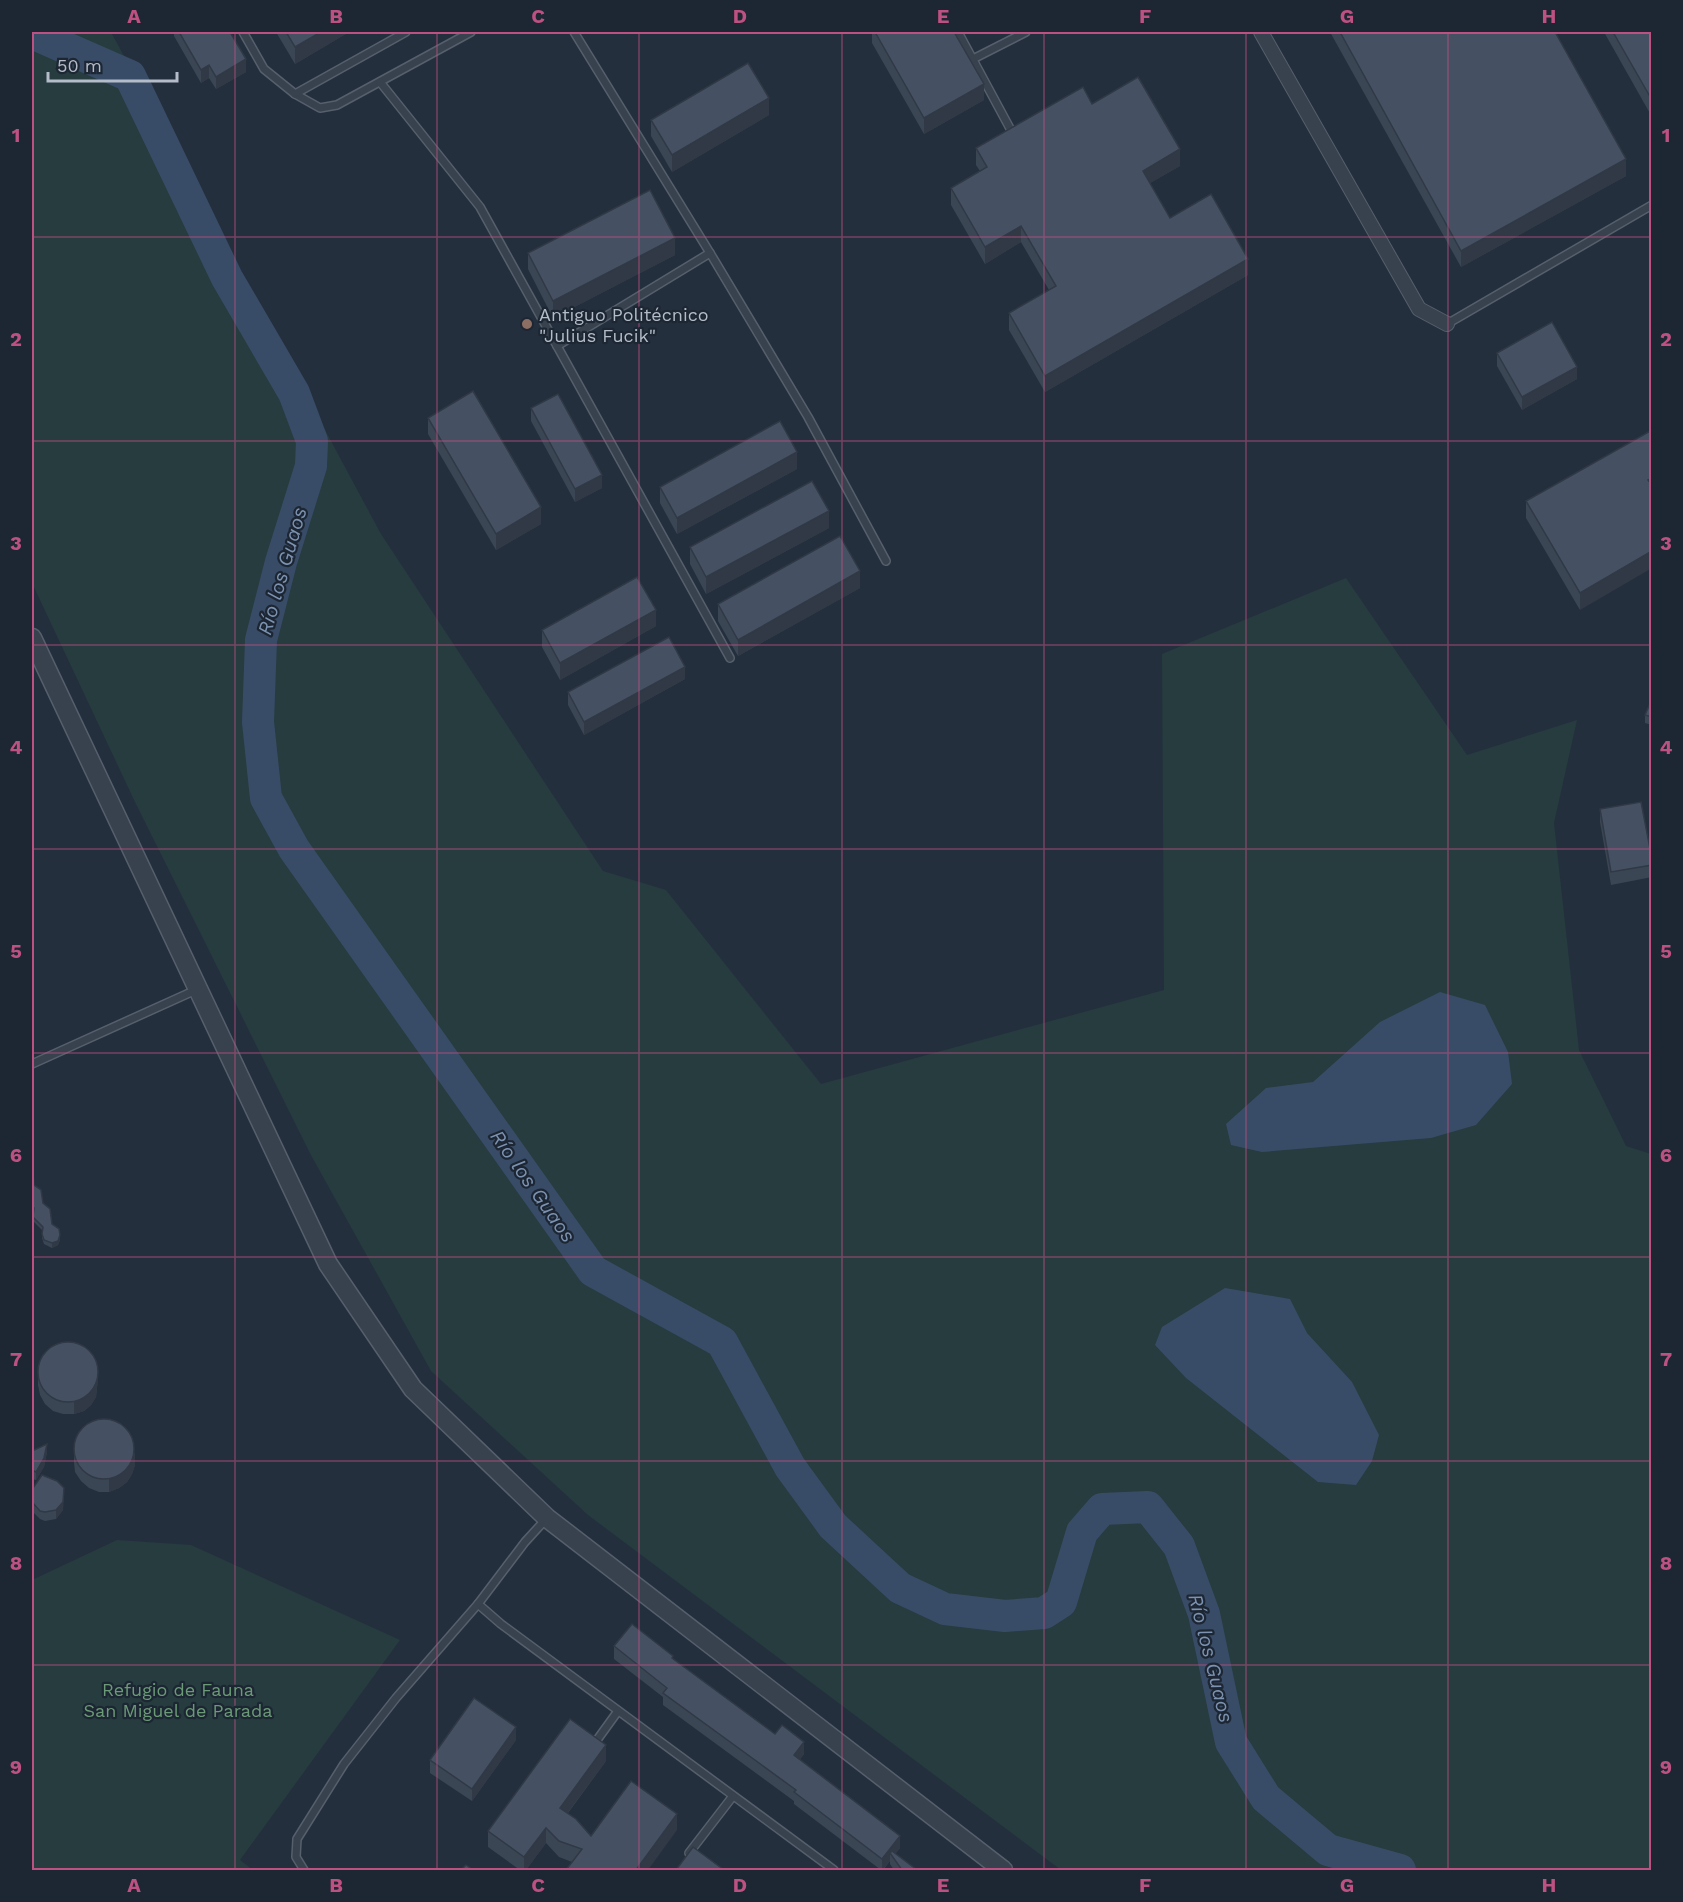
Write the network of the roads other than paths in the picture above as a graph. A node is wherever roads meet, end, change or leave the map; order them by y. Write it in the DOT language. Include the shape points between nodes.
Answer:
graph roads {
  1 [pos="243,32"];
  2 [pos="406,32"];
  3 [pos="471,32"];
  4 [pos="574,32"];
  5 [pos="958,32"];
  6 [pos="1026,32"];
  7 [pos="1261,32"];
  8 [pos="973,59"];
  9 [pos="380,82"];
  10 [pos="295,94"];
  11 [pos="1013,134"];
  12 [pos="1652,205"];
  13 [pos="710,253"];
  14 [pos="1447,324"];
  15 [pos="557,346"];
  16 [pos="886,561"];
  17 [pos="32,638"];
  18 [pos="730,658"];
  19 [pos="198,989"];
  20 [pos="32,1064"];
  21 [pos="547,1518"];
  22 [pos="478,1604"];
  23 [pos="618,1711"];
  24 [pos="597,1740"];
  25 [pos="733,1796"];
  26 [pos="683,1861"];
  27 [pos="304,1870"];
  28 [pos="834,1870"];
  29 [pos="1003,1870"];
  1 -- 10 [label="lane" via="264,69"];
  2 -- 10 [label="lane"];
  3 -- 9 [label="lane"];
  4 -- 13 [label="lane"];
  5 -- 8 [label="lane"];
  6 -- 8 [label="lane"];
  7 -- 14 [label="street" via="1419,309"];
  8 -- 11 [label="lane"];
  9 -- 10 [label="lane" via="337,105 320,108"];
  9 -- 15 [label="lane" via="480,207"];
  12 -- 14 [label="lane"];
  13 -- 15 [label="lane"];
  13 -- 16 [label="lane" via="808,417"];
  15 -- 18 [label="lane"];
  17 -- 19 [label="street"];
  19 -- 20 [label="lane"];
  19 -- 21 [label="street" via="328,1264 412,1389"];
  21 -- 22 [label="lane"];
  21 -- 29 [label="street"];
  22 -- 23 [label="lane"];
  22 -- 27 [label="lane" via="344,1764 297,1839 296,1857"];
  23 -- 24 [label="lane"];
  23 -- 25 [label="lane"];
  25 -- 26 [label="lane"];
  25 -- 28 [label="lane"];
}
